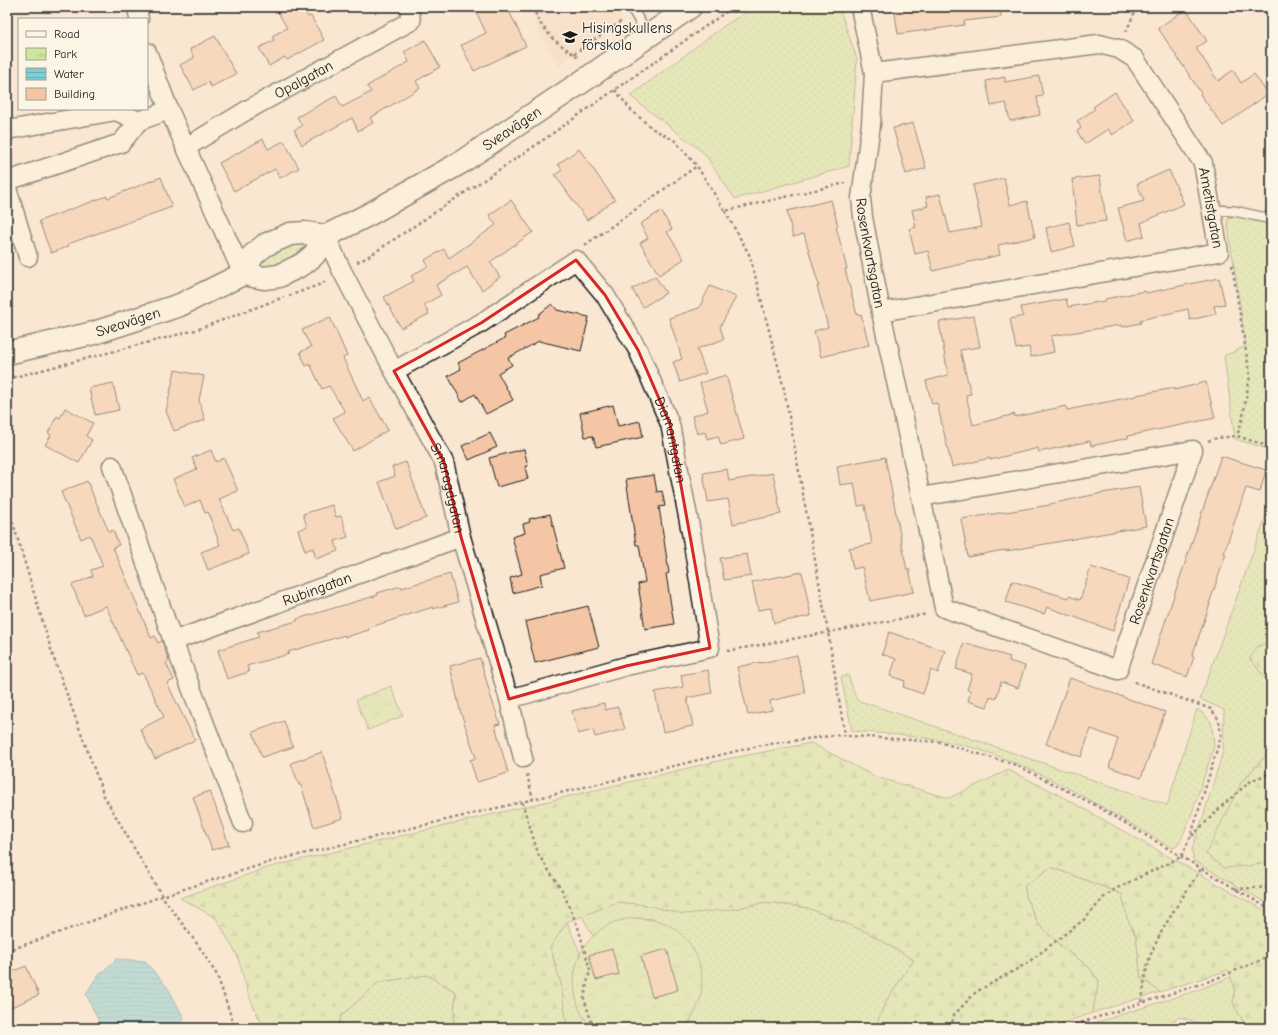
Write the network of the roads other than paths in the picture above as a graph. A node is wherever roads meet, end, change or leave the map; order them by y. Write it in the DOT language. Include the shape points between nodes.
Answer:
graph roads {
  1 [pos="137,7"];
  2 [pos="409,7"];
  3 [pos="690,7"];
  4 [pos="860,7"];
  5 [pos="632,10"];
  6 [pos="139,18"];
  7 [pos="648,35"];
  8 [pos="148,55"];
  9 [pos="874,73"];
  10 [pos="169,110"];
  11 [pos="139,121"];
  12 [pos="7,130"];
  13 [pos="185,148"];
  14 [pos="7,181"];
  15 [pos="7,188"];
  16 [pos="1212,210"];
  17 [pos="1271,219"];
  18 [pos="326,236"];
  19 [pos="28,257"];
  20 [pos="243,274"];
  21 [pos="881,312"];
  22 [pos="7,353"];
  23 [pos="394,371"];
  24 [pos="112,466"];
  25 [pos="921,497"];
  26 [pos="461,537"];
  27 [pos="173,641"];
  28 [pos="510,699"];
  29 [pos="523,758"];
  30 [pos="243,823"];
  1 -- 6 [label="street"];
  2 -- 13 [label="street, Opalgatan" via="411,21 249,108"];
  3 -- 7 [label="street, Sveavägen"];
  4 -- 9 [label="street, Rosenkvartsgatan"];
  5 -- 7 [label="lane"];
  7 -- 18 [label="street, Sveavägen" via="460,163"];
  8 -- 10 [label="street"];
  9 -- 16 [label="street, Ametistgatan" via="1099,44 1118,49 1135,59 1203,163"];
  9 -- 21 [label="street, Rosenkvartsgatan" via="871,124 861,198"];
  10 -- 11 [label="street"];
  10 -- 13 [label="street"];
  11 -- 12 [label="street" via="116,111"];
  11 -- 14 [label="street" via="121,143"];
  13 -- 20 [label="street"];
  15 -- 19 [label="street"];
  16 -- 17 [label="lane" via="1234,211"];
  16 -- 21 [label="street, Ametistgatan" via="1219,252"];
  18 -- 20 [label="street" via="314,255 303,264 279,276 264,278"];
  18 -- 20 [label="street" via="290,234 265,245 253,255"];
  18 -- 23 [label="street, Smaragdgatan"];
  20 -- 22 [label="street, Sveavägen" via="173,307 94,333"];
  21 -- 25 [label="street, Rosenkvartsgatan"];
  23 -- 26 [label="street, Smaragdgatan" via="444,462"];
  23 -- 28 [label="street, Diamantgatan" via="481,323 576,260 605,294 638,350 670,424 710,648 626,666"];
  24 -- 27 [label="street"];
  25 -- 25 [label="street, Rosenkvartsgatan" via="944,608 1118,670 1193,450"];
  26 -- 27 [label="street, Rubingatan"];
  26 -- 28 [label="street, Smaragdgatan"];
  27 -- 30 [label="street"];
  28 -- 29 [label="street, Smaragdgatan"];
}
